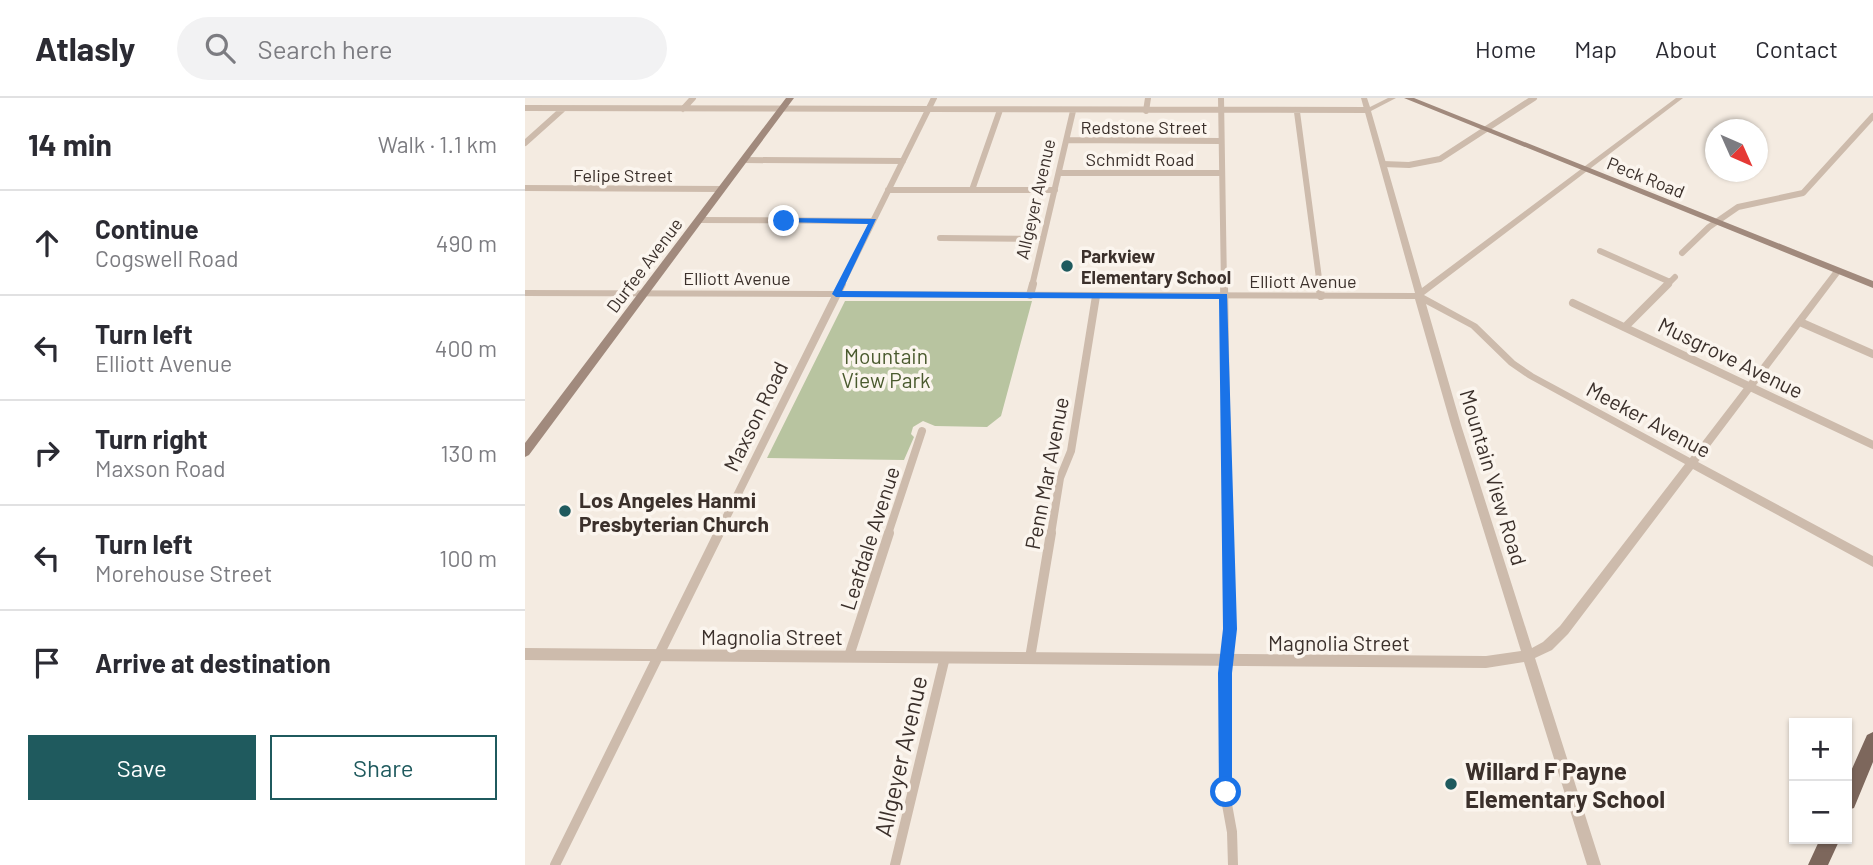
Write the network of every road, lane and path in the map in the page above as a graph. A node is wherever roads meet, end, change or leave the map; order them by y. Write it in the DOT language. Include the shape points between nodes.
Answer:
graph roads {
  1 [pos="584,98"];
  2 [pos="693,98"];
  3 [pos="790,98"];
  4 [pos="934,98"];
  5 [pos="1148,98"];
  6 [pos="1221,98"];
  7 [pos="1364,98"];
  8 [pos="1392,98"];
  9 [pos="1408,98"];
  10 [pos="1534,98"];
  11 [pos="1680,98"];
  12 [pos="525,108"];
  13 [pos="563,109"];
  14 [pos="572,109"];
  15 [pos="683,109"];
  16 [pos="782,110"];
  17 [pos="928,110"];
  18 [pos="1000,110"];
  19 [pos="1368,110"];
  20 [pos="1073,111"];
  21 [pos="1146,111"];
  22 [pos="1221,111"];
  23 [pos="1297,112"];
  24 [pos="1873,116"];
  25 [pos="1486,129"];
  26 [pos="1067,140"];
  27 [pos="1220,141"];
  28 [pos="525,143"];
  29 [pos="744,160"];
  30 [pos="903,161"];
  31 [pos="1383,164"];
  32 [pos="1586,169"];
  33 [pos="1059,173"];
  34 [pos="1221,173"];
  35 [pos="525,188"];
  36 [pos="722,189"];
  37 [pos="888,190"];
  38 [pos="972,190"];
  39 [pos="1055,190"];
  40 [pos="699,220"];
  41 [pos="873,221"];
  42 [pos="1717,223"];
  43 [pos="940,238"];
  44 [pos="1043,239"];
  45 [pos="1600,251"];
  46 [pos="1682,253"];
  47 [pos="1838,271"];
  48 [pos="1873,285"];
  49 [pos="525,293"];
  50 [pos="643,294"];
  51 [pos="836,294"];
  52 [pos="1030,295"];
  53 [pos="1096,296"];
  54 [pos="1224,296"];
  55 [pos="1321,296"];
  56 [pos="1417,296"];
  57 [pos="1573,303"];
  58 [pos="1800,321"];
  59 [pos="1626,326"];
  60 [pos="1873,354"];
  61 [pos="1750,386"];
  62 [pos="922,431"];
  63 [pos="530,439"];
  64 [pos="1873,445"];
  65 [pos="525,452"];
  66 [pos="1692,463"];
  67 [pos="1873,562"];
  68 [pos="525,654"];
  69 [pos="658,656"];
  70 [pos="849,656"];
  71 [pos="945,657"];
  72 [pos="1528,657"];
  73 [pos="1030,658"];
  74 [pos="1227,660"];
  75 [pos="1873,741"];
  76 [pos="1852,789"];
  77 [pos="1828,844"];
  78 [pos="555,865"];
  79 [pos="895,865"];
  80 [pos="1233,865"];
  81 [pos="1594,865"];
  82 [pos="1818,865"];
  1 -- 14 [label="street"];
  2 -- 15 [label="street"];
  3 -- 16 [label="main road, Durfee Avenue"];
  4 -- 17 [label="street, Maxson Road"];
  5 -- 21 [label="street"];
  6 -- 22 [label="street"];
  7 -- 19 [label="street, Mountain View Road"];
  8 -- 19 [label="street"];
  9 -- 25 [label="main road, Peck Road"];
  10 -- 25 [label="street"];
  11 -- 32 [label="street"];
  12 -- 13 [label="street"];
  13 -- 14 [label="street"];
  13 -- 28 [label="street"];
  14 -- 15 [label="street"];
  15 -- 16 [label="street"];
  16 -- 17 [label="street"];
  16 -- 29 [label="main road, Durfee Avenue"];
  17 -- 18 [label="street"];
  17 -- 30 [label="street, Maxson Road"];
  18 -- 20 [label="street"];
  18 -- 38 [label="street"];
  19 -- 23 [label="street"];
  19 -- 31 [label="street, Mountain View Road"];
  20 -- 21 [label="street"];
  20 -- 26 [label="street, Allgeyer Avenue"];
  21 -- 22 [label="street"];
  22 -- 23 [label="street"];
  22 -- 27 [label="street"];
  23 -- 55 [label="street"];
  24 -- 42 [label="street" via="1803,193 1738,207"];
  25 -- 31 [label="street" via="1440,159"];
  25 -- 32 [label="main road, Peck Road"];
  26 -- 27 [label="street, Redstone Street"];
  26 -- 33 [label="street, Allgeyer Avenue"];
  27 -- 34 [label="street"];
  29 -- 30 [label="street"];
  29 -- 36 [label="main road, Durfee Avenue"];
  30 -- 37 [label="street, Maxson Road"];
  31 -- 56 [label="street, Mountain View Road"];
  32 -- 42 [label="main road, Peck Road"];
  32 -- 56 [label="street"];
  33 -- 34 [label="street, Schmidt Road"];
  33 -- 39 [label="street, Allgeyer Avenue"];
  34 -- 54 [label="street"];
  35 -- 36 [label="street, Felipe Street"];
  36 -- 40 [label="main road, Durfee Avenue"];
  37 -- 38 [label="street"];
  37 -- 41 [label="street, Maxson Road"];
  38 -- 39 [label="street"];
  39 -- 44 [label="street, Allgeyer Avenue"];
  40 -- 41 [label="street"];
  40 -- 50 [label="main road, Durfee Avenue"];
  41 -- 51 [label="street, Maxson Road"];
  42 -- 46 [label="street"];
  42 -- 47 [label="main road, Peck Road"];
  43 -- 44 [label="street"];
  44 -- 52 [label="street, Allgeyer Avenue"];
  45 -- 59 [label="street" via="1672,279"];
  47 -- 48 [label="main road, Peck Road"];
  47 -- 58 [label="street, Magnolia Street"];
  49 -- 50 [label="street, Elliott Avenue"];
  50 -- 51 [label="street, Elliott Avenue"];
  50 -- 63 [label="main road, Durfee Avenue"];
  51 -- 52 [label="street, Elliott Avenue"];
  51 -- 69 [label="street, Maxson Road"];
  52 -- 53 [label="street, Elliott Avenue"];
  53 -- 54 [label="street, Elliott Avenue"];
  53 -- 73 [label="street, Penn Mar Avenue"];
  54 -- 55 [label="street, Elliott Avenue"];
  54 -- 74 [label="street"];
  55 -- 56 [label="street, Elliott Avenue"];
  56 -- 66 [label="street, Meeker Avenue" via="1474,326 1531,376"];
  56 -- 72 [label="street, Mountain View Road"];
  57 -- 59 [label="street, Musgrove Avenue"];
  58 -- 60 [label="street"];
  58 -- 61 [label="street, Magnolia Street" via="1779,340"];
  59 -- 61 [label="street, Musgrove Avenue"];
  61 -- 64 [label="street, Musgrove Avenue"];
  61 -- 66 [label="street, Magnolia Street"];
  62 -- 70 [label="street, Leafdale Avenue"];
  63 -- 65 [label="main road, Durfee Avenue"];
  66 -- 67 [label="street, Meeker Avenue"];
  66 -- 72 [label="street, Magnolia Street" via="1564,630 1547,648"];
  68 -- 69 [label="street, Magnolia Street"];
  69 -- 70 [label="street, Magnolia Street"];
  69 -- 78 [label="street, Maxson Road"];
  70 -- 71 [label="street, Magnolia Street"];
  71 -- 73 [label="street, Magnolia Street"];
  71 -- 79 [label="street, Allgeyer Avenue"];
  72 -- 74 [label="street, Magnolia Street" via="1486,662"];
  72 -- 81 [label="street, Mountain View Road"];
  73 -- 74 [label="street, Magnolia Street"];
  74 -- 80 [label="street" via="1227,799"];
  75 -- 76 [label="main road"];
  77 -- 82 [label="main road"];
}
